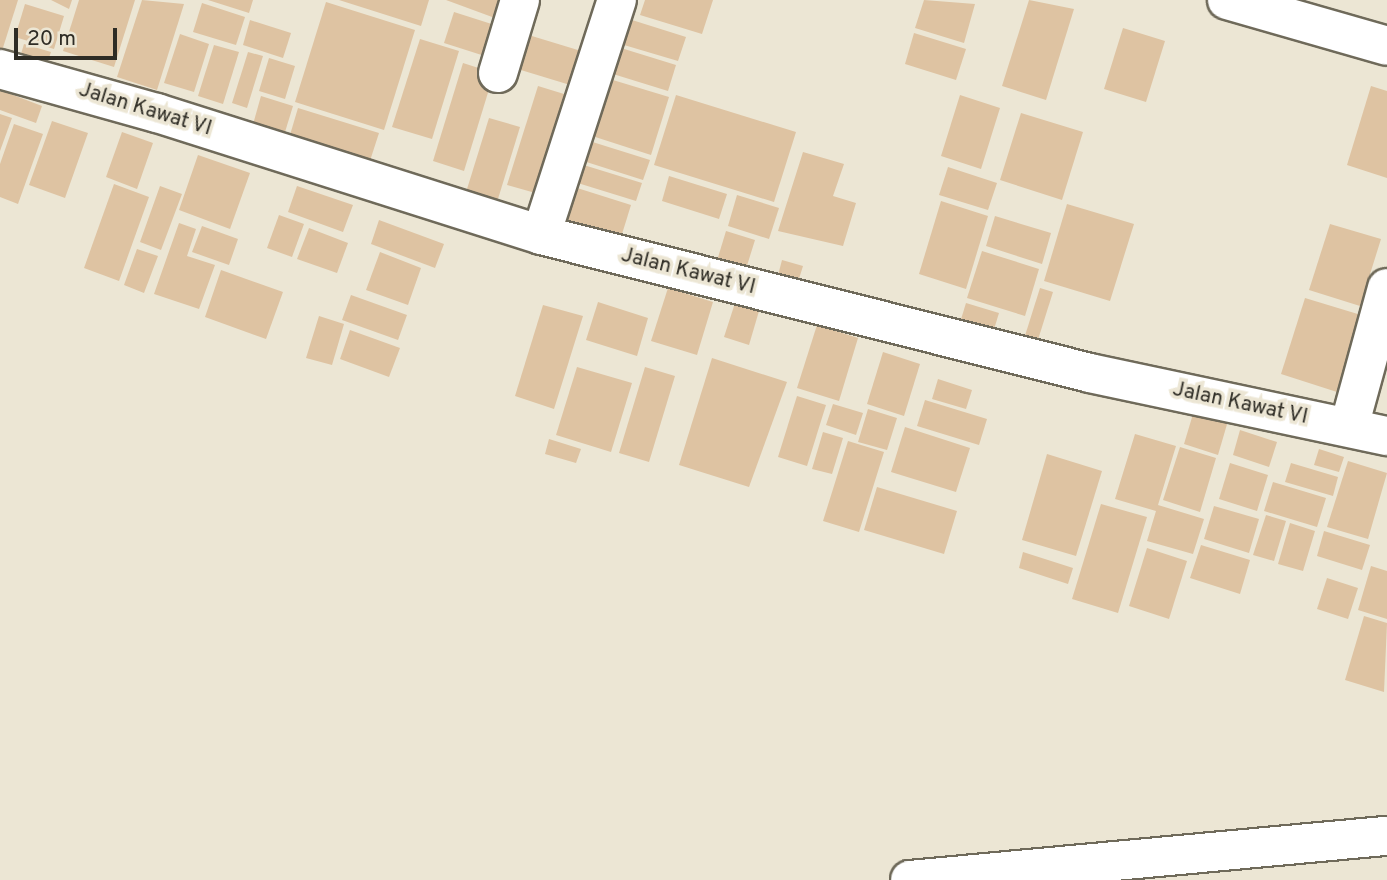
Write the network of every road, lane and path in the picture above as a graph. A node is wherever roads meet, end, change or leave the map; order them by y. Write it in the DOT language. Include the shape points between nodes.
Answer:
graph roads {
  1 [pos="520,0"];
  2 [pos="617,0"];
  3 [pos="1227,0"];
  4 [pos="1387,46"];
  5 [pos="0,69"];
  6 [pos="498,73"];
  7 [pos="541,235"];
  8 [pos="1387,288"];
  9 [pos="1349,426"];
  10 [pos="1387,436"];
  11 [pos="1387,826"];
  12 [pos="1387,836"];
  13 [pos="1017,872"];
  14 [pos="910,880"];
  1 -- 6 [label="main road"];
  2 -- 7 [label="main road"];
  3 -- 4 [label="main road"];
  5 -- 7 [label="main road, Jalan Kawat VI" via="157,113"];
  7 -- 9 [label="main road, Jalan Kawat VI" via="1090,373"];
  8 -- 9 [label="main road"];
  9 -- 10 [label="main road, Jalan Kawat VI"];
  11 -- 13 [label="main road"];
  12 -- 13 [label="main road"];
  13 -- 14 [label="main road"];
}
